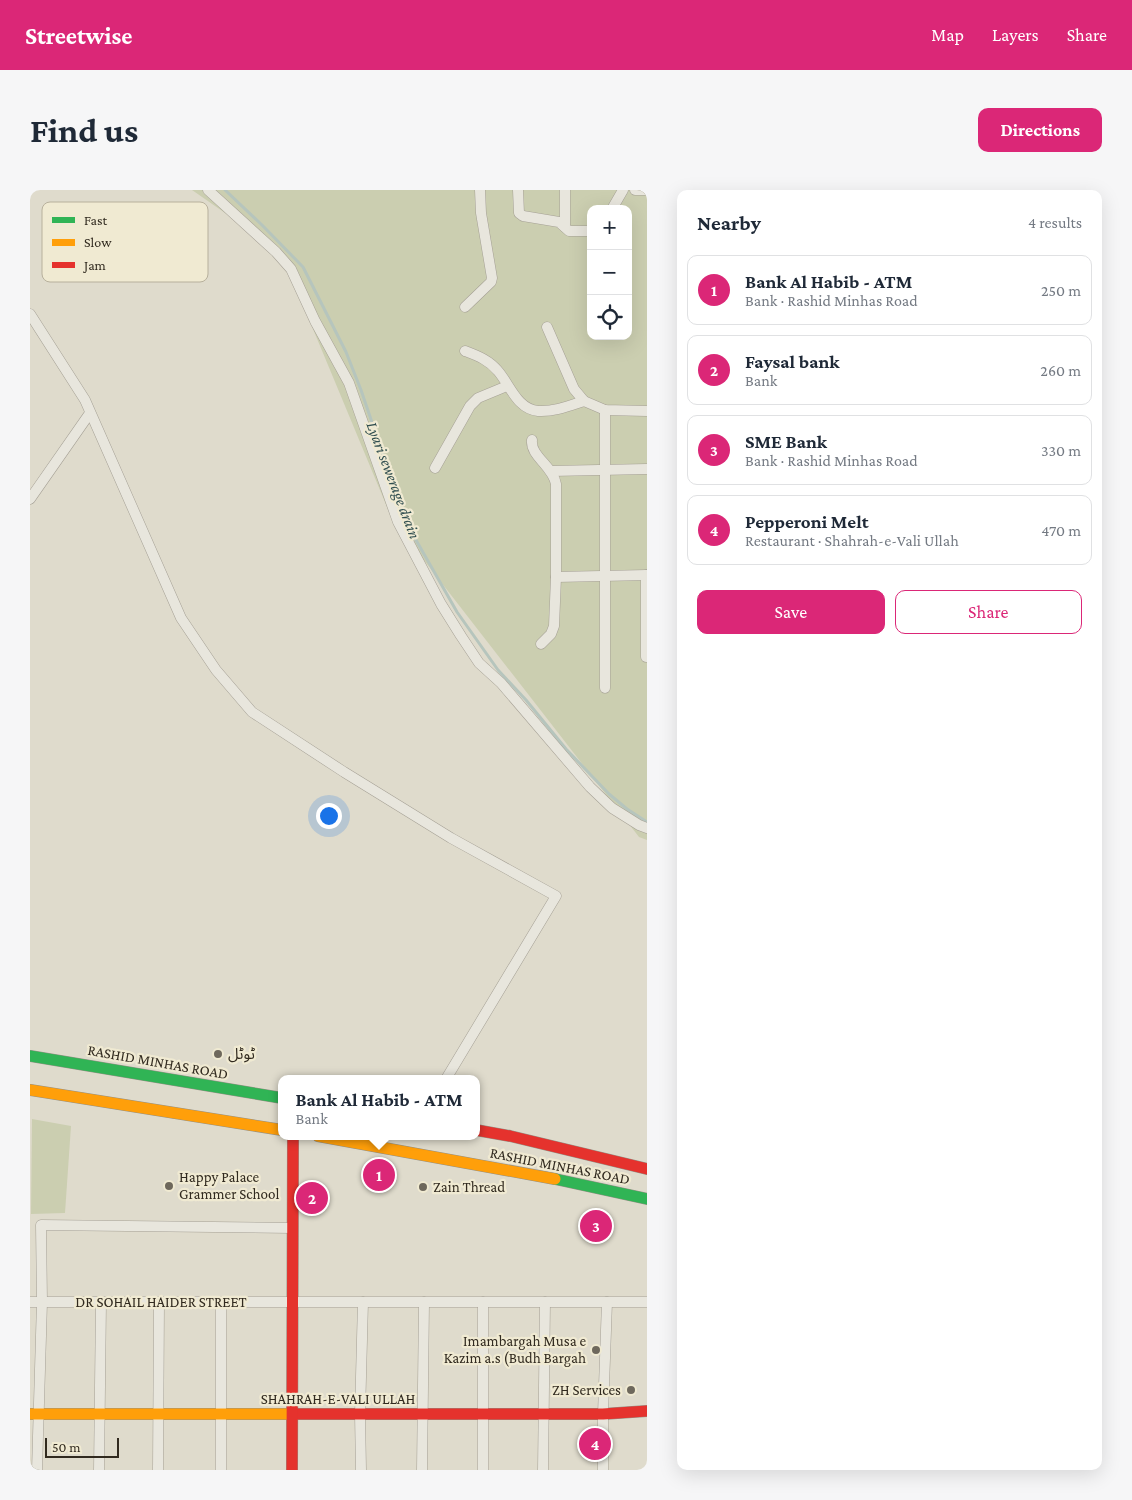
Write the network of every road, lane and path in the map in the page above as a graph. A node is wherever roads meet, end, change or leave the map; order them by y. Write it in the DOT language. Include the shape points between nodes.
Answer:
graph roads {
  1 [pos="208,190"];
  2 [pos="480,190"];
  3 [pos="518,190"];
  4 [pos="565,190"];
  5 [pos="623,190"];
  6 [pos="635,190"];
  7 [pos="647,190"];
  8 [pos="614,205"];
  9 [pos="565,227"];
  10 [pos="587,231"];
  11 [pos="465,307"];
  12 [pos="30,314"];
  13 [pos="547,327"];
  14 [pos="465,351"];
  15 [pos="507,386"];
  16 [pos="584,401"];
  17 [pos="605,410"];
  18 [pos="647,411"];
  19 [pos="90,413"];
  20 [pos="532,440"];
  21 [pos="435,468"];
  22 [pos="647,469"];
  23 [pos="606,470"];
  24 [pos="551,471"];
  25 [pos="30,500"];
  26 [pos="605,576"];
  27 [pos="646,576"];
  28 [pos="556,577"];
  29 [pos="541,644"];
  30 [pos="646,657"];
  31 [pos="605,688"];
  32 [pos="647,828"];
  33 [pos="30,1056"];
  34 [pos="448,1075"];
  35 [pos="30,1090"];
  36 [pos="278,1097"];
  37 [pos="278,1129"];
  38 [pos="480,1131"];
  39 [pos="293,1140"];
  40 [pos="340,1140"];
  41 [pos="647,1168"];
  42 [pos="647,1199"];
  43 [pos="292,1228"];
  44 [pos="30,1302"];
  45 [pos="42,1302"];
  46 [pos="101,1302"];
  47 [pos="159,1302"];
  48 [pos="221,1302"];
  49 [pos="292,1302"];
  50 [pos="363,1302"];
  51 [pos="424,1302"];
  52 [pos="483,1302"];
  53 [pos="545,1302"];
  54 [pos="607,1302"];
  55 [pos="647,1302"];
  56 [pos="647,1411"];
  57 [pos="34,1414"];
  58 [pos="100,1414"];
  59 [pos="158,1414"];
  60 [pos="221,1414"];
  61 [pos="360,1414"];
  62 [pos="422,1414"];
  63 [pos="484,1414"];
  64 [pos="544,1414"];
  65 [pos="603,1414"];
  66 [pos="292,1415"];
  67 [pos="38,1470"];
  68 [pos="99,1470"];
  69 [pos="158,1470"];
  70 [pos="221,1470"];
  71 [pos="292,1470"];
  72 [pos="361,1470"];
  73 [pos="422,1470"];
  74 [pos="484,1470"];
  75 [pos="543,1470"];
  76 [pos="603,1470"];
  1 -- 32 [label="street" via="291,269 349,383 398,522 460,636 479,663 501,683 590,787 612,808"];
  2 -- 11 [label="street" via="492,278"];
  3 -- 9 [label="street" via="519,212 523,216 559,222"];
  4 -- 9 [label="street"];
  5 -- 8 [label="street"];
  6 -- 7 [label="street"];
  9 -- 10 [label="street" via="569,231"];
  12 -- 19 [label="street"];
  13 -- 16 [label="street" via="574,389"];
  14 -- 15 [label="street" via="482,358 498,371"];
  15 -- 16 [label="street" via="523,405 536,411"];
  15 -- 21 [label="street" via="478,398 470,406"];
  16 -- 17 [label="street"];
  17 -- 18 [label="street"];
  17 -- 23 [label="street"];
  19 -- 25 [label="street"];
  19 -- 34 [label="street" via="181,618 216,670 252,712 451,838 556,896"];
  20 -- 24 [label="street" via="534,452"];
  22 -- 23 [label="street"];
  23 -- 24 [label="street"];
  23 -- 26 [label="street"];
  24 -- 28 [label="street" via="556,484"];
  26 -- 27 [label="street"];
  26 -- 28 [label="street"];
  26 -- 31 [label="street"];
  27 -- 30 [label="street"];
  28 -- 29 [label="street" via="554,626"];
  33 -- 36 [label="main road, RASHID MINHAS ROAD"];
  35 -- 37 [label="main road"];
  38 -- 41 [label="main road, RASHID MINHAS ROAD"];
  39 -- 43 [label="main road"];
  40 -- 42 [label="main road, RASHID MINHAS ROAD"];
  43 -- 45 [label="street" via="41,1225"];
  43 -- 49 [label="main road"];
  44 -- 45 [label="street, DR SOHAIL HAIDER STREET"];
  45 -- 46 [label="street, DR SOHAIL HAIDER STREET"];
  45 -- 57 [label="street"];
  46 -- 47 [label="street, DR SOHAIL HAIDER STREET"];
  46 -- 58 [label="street"];
  47 -- 48 [label="street, DR SOHAIL HAIDER STREET"];
  47 -- 59 [label="street"];
  48 -- 49 [label="street, DR SOHAIL HAIDER STREET"];
  48 -- 60 [label="street"];
  49 -- 50 [label="street, DR SOHAIL HAIDER STREET"];
  49 -- 66 [label="main road"];
  50 -- 51 [label="street, DR SOHAIL HAIDER STREET"];
  50 -- 61 [label="street"];
  51 -- 52 [label="street, DR SOHAIL HAIDER STREET"];
  51 -- 62 [label="street"];
  52 -- 53 [label="street, DR SOHAIL HAIDER STREET"];
  52 -- 63 [label="street"];
  53 -- 54 [label="street, DR SOHAIL HAIDER STREET"];
  53 -- 64 [label="street"];
  54 -- 55 [label="street, DR SOHAIL HAIDER STREET"];
  54 -- 65 [label="street"];
  56 -- 65 [label="main road, SHAHRAH-E-VALI ULLAH"];
  57 -- 58 [label="main road, SHAHRAH-E-VALI ULLAH"];
  57 -- 67 [label="street"];
  58 -- 59 [label="main road, SHAHRAH-E-VALI ULLAH"];
  58 -- 68 [label="street"];
  59 -- 60 [label="main road, SHAHRAH-E-VALI ULLAH"];
  59 -- 69 [label="street"];
  60 -- 66 [label="main road, SHAHRAH-E-VALI ULLAH"];
  60 -- 70 [label="street"];
  61 -- 62 [label="main road, SHAHRAH-E-VALI ULLAH"];
  61 -- 66 [label="main road, SHAHRAH-E-VALI ULLAH"];
  61 -- 72 [label="street"];
  62 -- 63 [label="main road, SHAHRAH-E-VALI ULLAH"];
  62 -- 73 [label="street"];
  63 -- 64 [label="main road, SHAHRAH-E-VALI ULLAH"];
  63 -- 74 [label="street"];
  64 -- 65 [label="main road, SHAHRAH-E-VALI ULLAH"];
  64 -- 75 [label="street"];
  65 -- 76 [label="street"];
  66 -- 71 [label="main road"];
}
